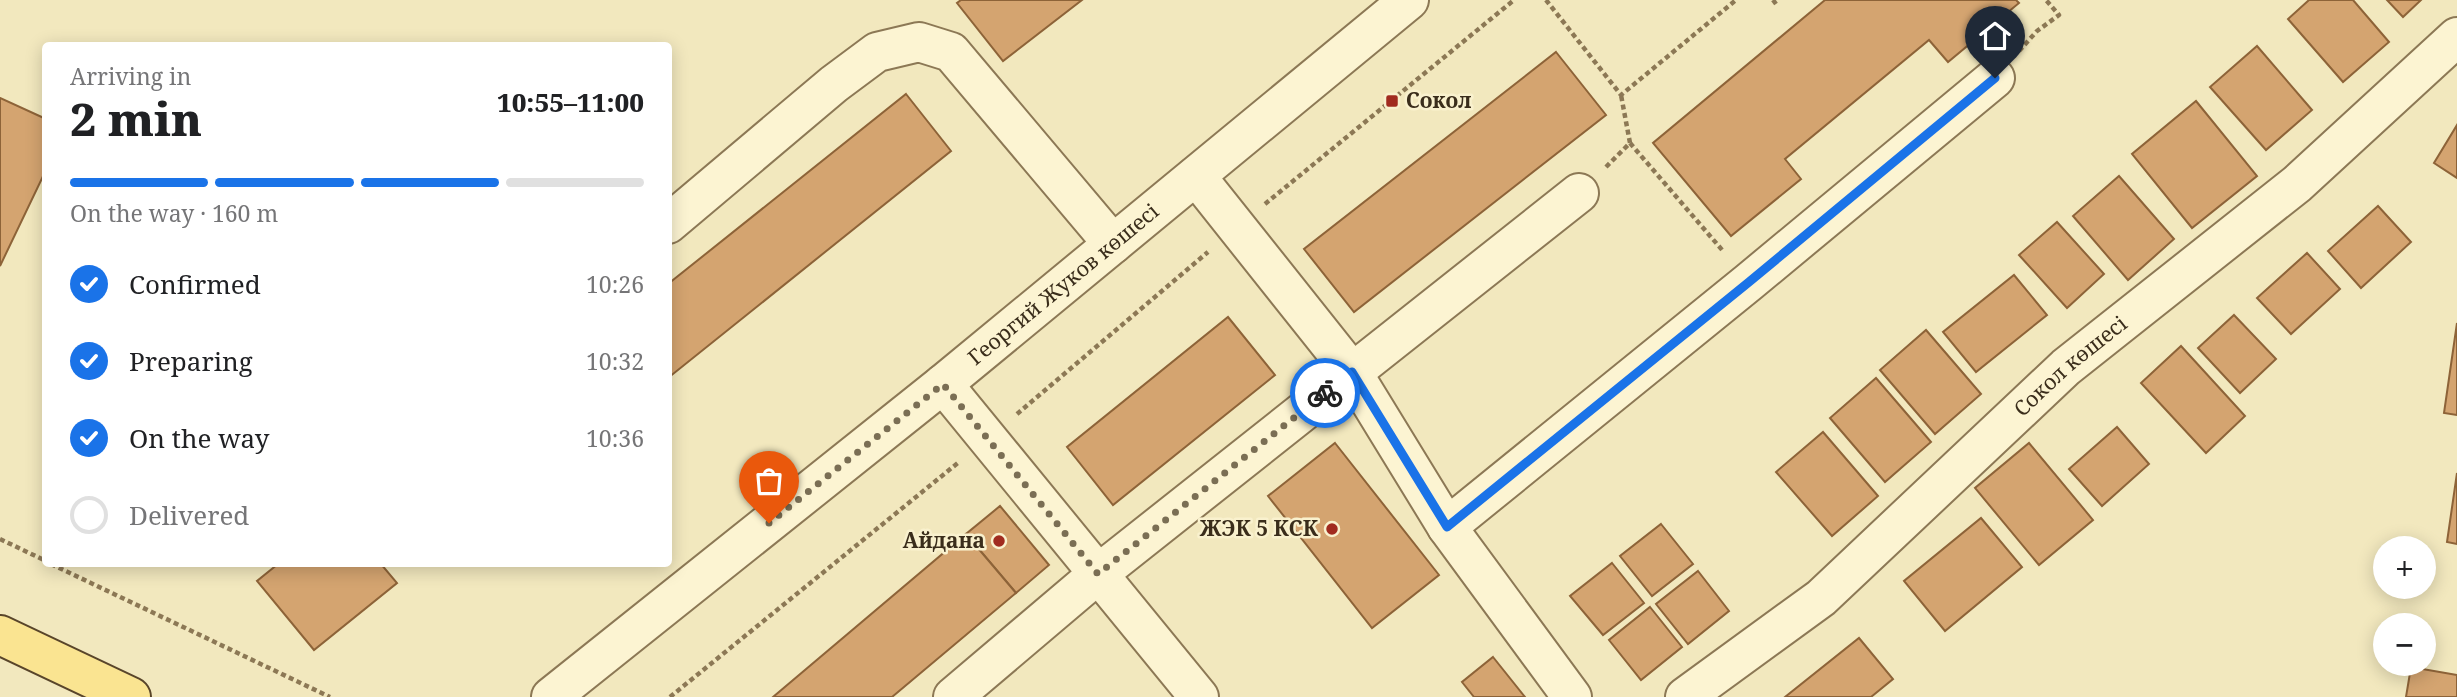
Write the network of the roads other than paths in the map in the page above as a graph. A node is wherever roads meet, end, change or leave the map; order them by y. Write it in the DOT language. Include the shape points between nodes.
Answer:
graph roads {
  1 [pos="1409,0"];
  2 [pos="2457,37"];
  3 [pos="1995,78"];
  4 [pos="1196,176"];
  5 [pos="1579,193"];
  6 [pos="672,221"];
  7 [pos="1113,244"];
  8 [pos="1352,372"];
  9 [pos="943,384"];
  10 [pos="1447,527"];
  11 [pos="1098,574"];
  12 [pos="0,635"];
  13 [pos="131,697"];
  14 [pos="551,697"];
  15 [pos="953,697"];
  16 [pos="1199,697"];
  17 [pos="1572,697"];
  18 [pos="1685,697"];
  1 -- 4 [label="street, Георгий Жуков көшесі"];
  2 -- 18 [label="street, Сокол көшесі" via="2297,184 2066,367 1821,598"];
  3 -- 10 [label="street"];
  4 -- 7 [label="street, Георгий Жуков көшесі"];
  4 -- 8 [label="street"];
  5 -- 8 [label="street"];
  6 -- 7 [label="street" via="877,52 919,42 951,52"];
  7 -- 9 [label="street, Георгий Жуков көшесі"];
  8 -- 10 [label="street"];
  8 -- 11 [label="street"];
  9 -- 11 [label="street"];
  9 -- 14 [label="street, Георгий Жуков көшесі"];
  10 -- 17 [label="street"];
  11 -- 15 [label="street"];
  11 -- 16 [label="street"];
  12 -- 13 [label="main road"];
}
